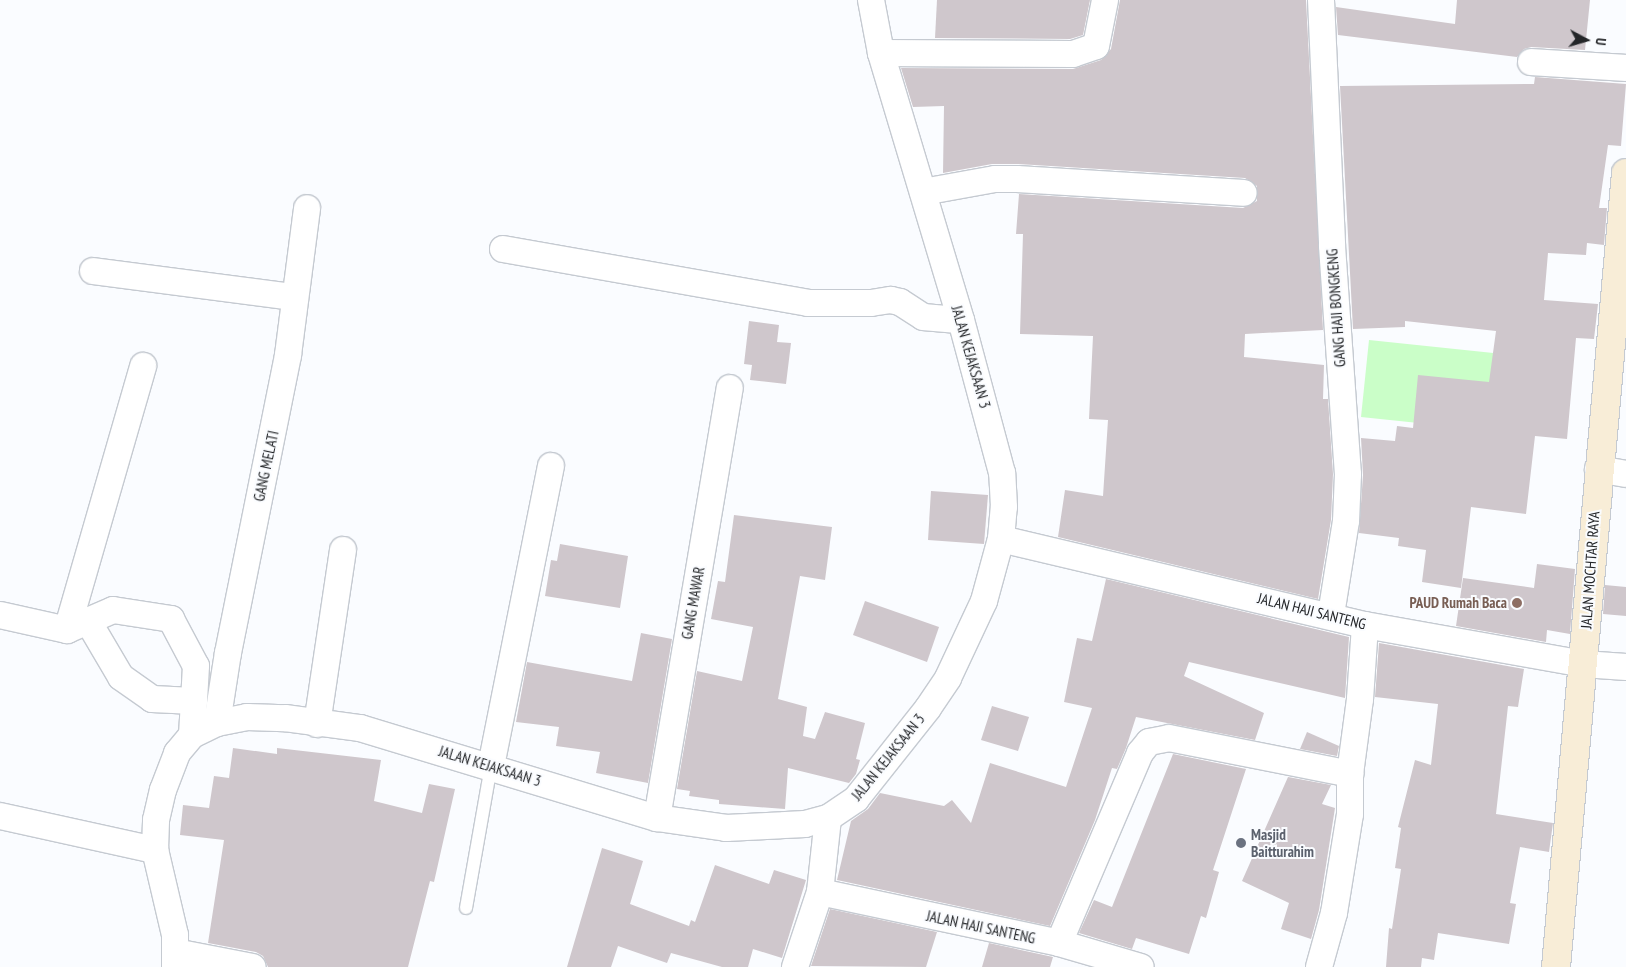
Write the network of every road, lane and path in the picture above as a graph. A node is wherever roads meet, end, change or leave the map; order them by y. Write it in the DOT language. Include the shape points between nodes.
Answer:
graph roads {
  1 [pos="871,0"];
  2 [pos="1105,0"];
  3 [pos="1321,0"];
  4 [pos="882,53"];
  5 [pos="1531,62"];
  6 [pos="1626,68"];
  7 [pos="1626,173"];
  8 [pos="923,192"];
  9 [pos="1244,193"];
  10 [pos="308,208"];
  11 [pos="504,250"];
  12 [pos="93,271"];
  13 [pos="294,297"];
  14 [pos="961,320"];
  15 [pos="143,366"];
  16 [pos="730,388"];
  17 [pos="551,466"];
  18 [pos="1598,469"];
  19 [pos="1626,474"];
  20 [pos="1001,539"];
  21 [pos="343,550"];
  22 [pos="1331,615"];
  23 [pos="0,616"];
  24 [pos="78,625"];
  25 [pos="1365,625"];
  26 [pos="1583,664"];
  27 [pos="1626,667"];
  28 [pos="194,701"];
  29 [pos="217,722"];
  30 [pos="317,724"];
  31 [pos="192,735"];
  32 [pos="491,766"];
  33 [pos="1350,774"];
  34 [pos="0,816"];
  35 [pos="657,818"];
  36 [pos="828,818"];
  37 [pos="155,850"];
  38 [pos="820,892"];
  39 [pos="466,908"];
  40 [pos="1059,944"];
  41 [pos="175,959"];
  42 [pos="253,967"];
  43 [pos="795,967"];
  44 [pos="1141,967"];
  45 [pos="1319,967"];
  46 [pos="1556,967"];
  1 -- 4 [label="street, JALAN KEJAKSAAN 3"];
  2 -- 4 [label="street" via="1096,46 1073,54"];
  3 -- 22 [label="street, GANG HAJI BONGKENG" via="1332,256 1348,474 1346,521"];
  4 -- 8 [label="street, JALAN KEJAKSAAN 3"];
  5 -- 6 [label="street"];
  7 -- 18 [label="street, JALAN MOCHTAR RAYA"];
  8 -- 9 [label="street" via="995,179 1017,179"];
  8 -- 14 [label="street, JALAN KEJAKSAAN 3"];
  10 -- 13 [label="street, GANG MELATI"];
  11 -- 14 [label="street" via="808,303 891,300 923,317"];
  12 -- 13 [label="street"];
  13 -- 29 [label="street, GANG MELATI" via="288,355"];
  14 -- 20 [label="street, JALAN KEJAKSAAN 3" via="1002,473 1004,507"];
  15 -- 24 [label="street"];
  16 -- 35 [label="street, GANG MAWAR"];
  17 -- 32 [label="street"];
  18 -- 19 [label="street"];
  18 -- 26 [label="street, JALAN MOCHTAR RAYA"];
  20 -- 22 [label="street, JALAN HAJI SANTENG"];
  20 -- 36 [label="street, JALAN KEJAKSAAN 3" via="984,601 948,678 876,776 856,799"];
  21 -- 30 [label="street"];
  22 -- 25 [label="street, JALAN HAJI SANTENG"];
  23 -- 24 [label="street"];
  24 -- 28 [label="street" via="121,677 152,699"];
  24 -- 28 [label="street" via="114,610 171,619 196,666"];
  25 -- 26 [label="street, JALAN HAJI SANTENG"];
  25 -- 33 [label="street"];
  26 -- 27 [label="street, JALAN HAJI SANTENG"];
  26 -- 46 [label="street, JALAN MOCHTAR RAYA"];
  28 -- 31 [label="street"];
  29 -- 30 [label="street, JALAN KEJAKSAAN 3" via="247,717 285,718"];
  29 -- 31 [label="street, JALAN KEJAKSAAN 3"];
  30 -- 32 [label="street, JALAN KEJAKSAAN 3" via="360,728"];
  31 -- 37 [label="street, JALAN KEJAKSAAN 3" via="177,753 163,790"];
  32 -- 35 [label="street, JALAN KEJAKSAAN 3"];
  32 -- 39 [label="lane"];
  33 -- 40 [label="street" via="1170,738 1149,742 1140,753"];
  33 -- 45 [label="street" via="1347,834 1334,913"];
  34 -- 37 [label="street"];
  35 -- 36 [label="street, JALAN KEJAKSAAN 3" via="726,828 805,824"];
  36 -- 38 [label="street"];
  37 -- 41 [label="street, JALAN KEJAKSAAN 3" via="169,904"];
  38 -- 40 [label="street, JALAN HAJI SANTENG"];
  38 -- 43 [label="street"];
  40 -- 44 [label="street, JALAN HAJI SANTENG"];
  41 -- 42 [label="street"];
}
